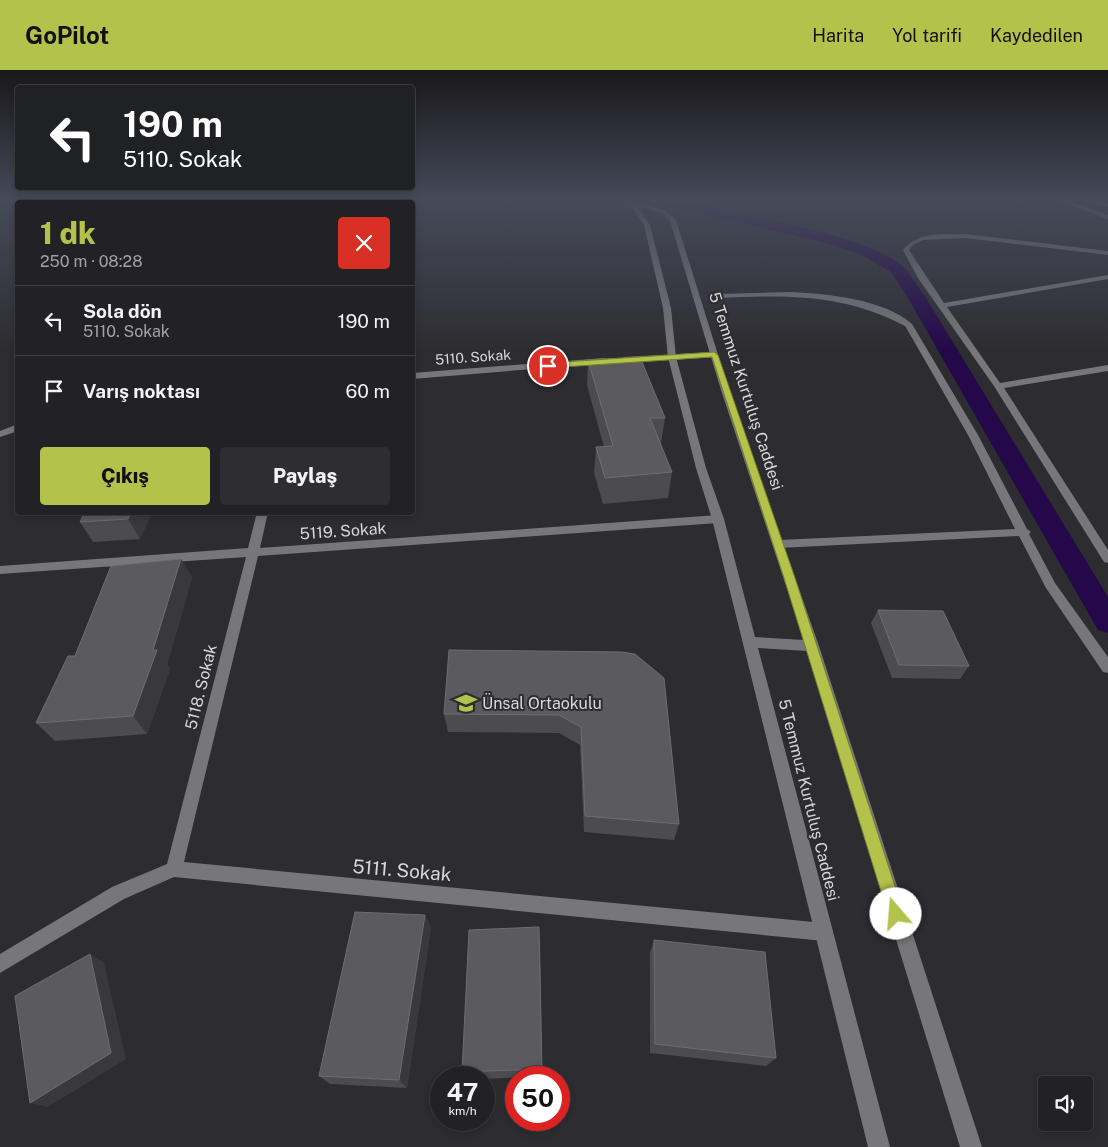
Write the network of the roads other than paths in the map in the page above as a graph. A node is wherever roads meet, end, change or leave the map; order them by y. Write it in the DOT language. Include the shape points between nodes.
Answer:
graph roads {
  1 [pos="653,251"];
  2 [pos="682,251"];
  3 [pos="906,251"];
  4 [pos="1094,251"];
  5 [pos="1108,253"];
  6 [pos="1108,277"];
  7 [pos="718,296"];
  8 [pos="942,306"];
  9 [pos="714,355"];
  10 [pos="672,357"];
  11 [pos="1108,368"];
  12 [pos="415,376"];
  13 [pos="998,386"];
  14 [pos="15,428"];
  15 [pos="0,434"];
  16 [pos="262,515"];
  17 [pos="718,519"];
  18 [pos="1025,532"];
  19 [pos="779,544"];
  20 [pos="1106,552"];
  21 [pos="253,554"];
  22 [pos="0,570"];
  23 [pos="750,642"];
  24 [pos="812,646"];
  25 [pos="1108,668"];
  26 [pos="174,870"];
  27 [pos="824,932"];
  28 [pos="0,964"];
  29 [pos="879,1147"];
  30 [pos="971,1147"];
  1 -- 10 [label="street, 5 Temmuz Kurtuluş Caddesi" via="667,308"];
  2 -- 9 [label="street, 5 Temmuz Kurtuluş Caddesi"];
  3 -- 8 [label="street"];
  4 -- 5 [label="street"];
  6 -- 8 [label="street"];
  7 -- 18 [label="street" via="787,294 832,298 870,306 908,324"];
  8 -- 13 [label="street"];
  9 -- 10 [label="street, 5110. Sokak"];
  9 -- 19 [label="street, 5 Temmuz Kurtuluş Caddesi"];
  10 -- 12 [label="street, 5110. Sokak"];
  10 -- 17 [label="street, 5 Temmuz Kurtuluş Caddesi"];
  11 -- 13 [label="street"];
  13 -- 20 [label="street"];
  14 -- 15 [label="street"];
  16 -- 21 [label="street, 5118. Sokak"];
  17 -- 21 [label="street, 5119. Sokak"];
  17 -- 23 [label="street, 5 Temmuz Kurtuluş Caddesi"];
  18 -- 19 [label="street"];
  18 -- 25 [label="street" via="1050,585"];
  19 -- 24 [label="street, 5 Temmuz Kurtuluş Caddesi"];
  21 -- 22 [label="street, 5119. Sokak"];
  21 -- 26 [label="street, 5118. Sokak"];
  23 -- 24 [label="street"];
  23 -- 27 [label="street, 5 Temmuz Kurtuluş Caddesi"];
  24 -- 30 [label="street, 5 Temmuz Kurtuluş Caddesi"];
  26 -- 27 [label="street, 5111. Sokak"];
  26 -- 28 [label="street, 5111. Sokak" via="118,893"];
  27 -- 29 [label="street, 5 Temmuz Kurtuluş Caddesi"];
}
